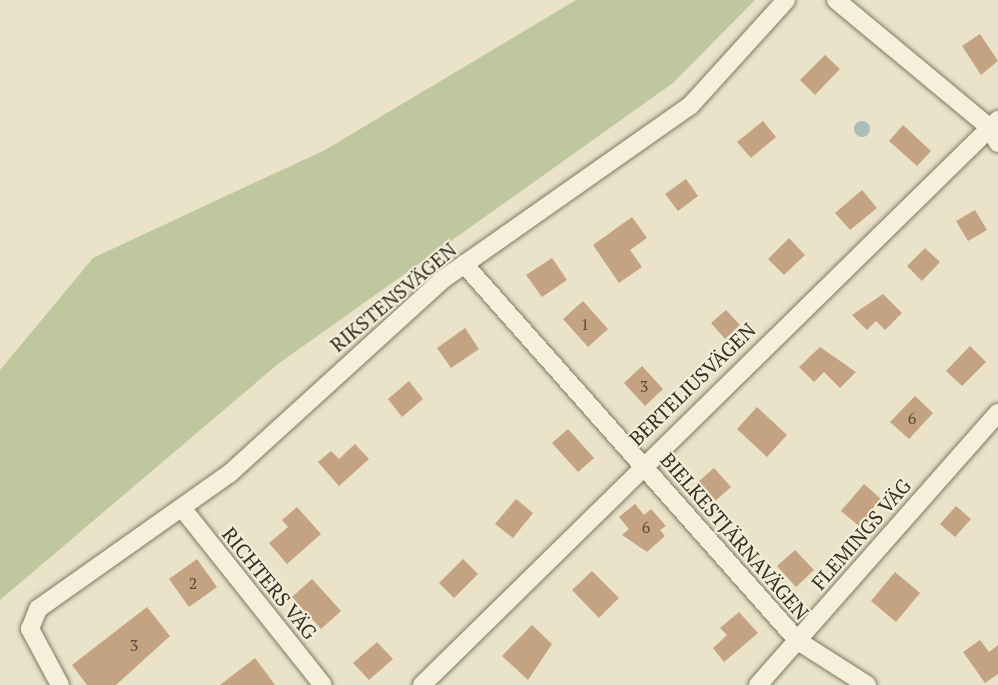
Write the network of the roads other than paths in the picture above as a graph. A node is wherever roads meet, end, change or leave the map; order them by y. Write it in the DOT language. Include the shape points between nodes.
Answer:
graph roads {
  1 [pos="786,0"];
  2 [pos="836,0"];
  3 [pos="995,130"];
  4 [pos="464,264"];
  5 [pos="998,413"];
  6 [pos="641,464"];
  7 [pos="182,508"];
  8 [pos="798,641"];
  9 [pos="60,685"];
  10 [pos="324,685"];
  11 [pos="422,685"];
  12 [pos="758,685"];
  13 [pos="867,685"];
  1 -- 4 [label="street, RIKSTENSVÄGEN" via="690,106"];
  2 -- 3 [label="street"];
  3 -- 6 [label="street, BERTELIUSVÄGEN"];
  4 -- 6 [label="street, BIELKESTJÄRNAVÄGEN"];
  4 -- 7 [label="street, RIKSTENSVÄGEN" via="386,327 273,436"];
  5 -- 8 [label="street, FLEMINGS VÄG"];
  6 -- 8 [label="street, BIELKESTJÄRNAVÄGEN"];
  6 -- 11 [label="street, BERTELIUSVÄGEN"];
  7 -- 9 [label="street, RIKSTENSVÄGEN" via="38,609 30,629"];
  7 -- 10 [label="street, RICHTERS VÄG"];
  8 -- 12 [label="street, FLEMINGS VÄG"];
  8 -- 13 [label="street, BIELKESTJÄRNAVÄGEN"];
}
